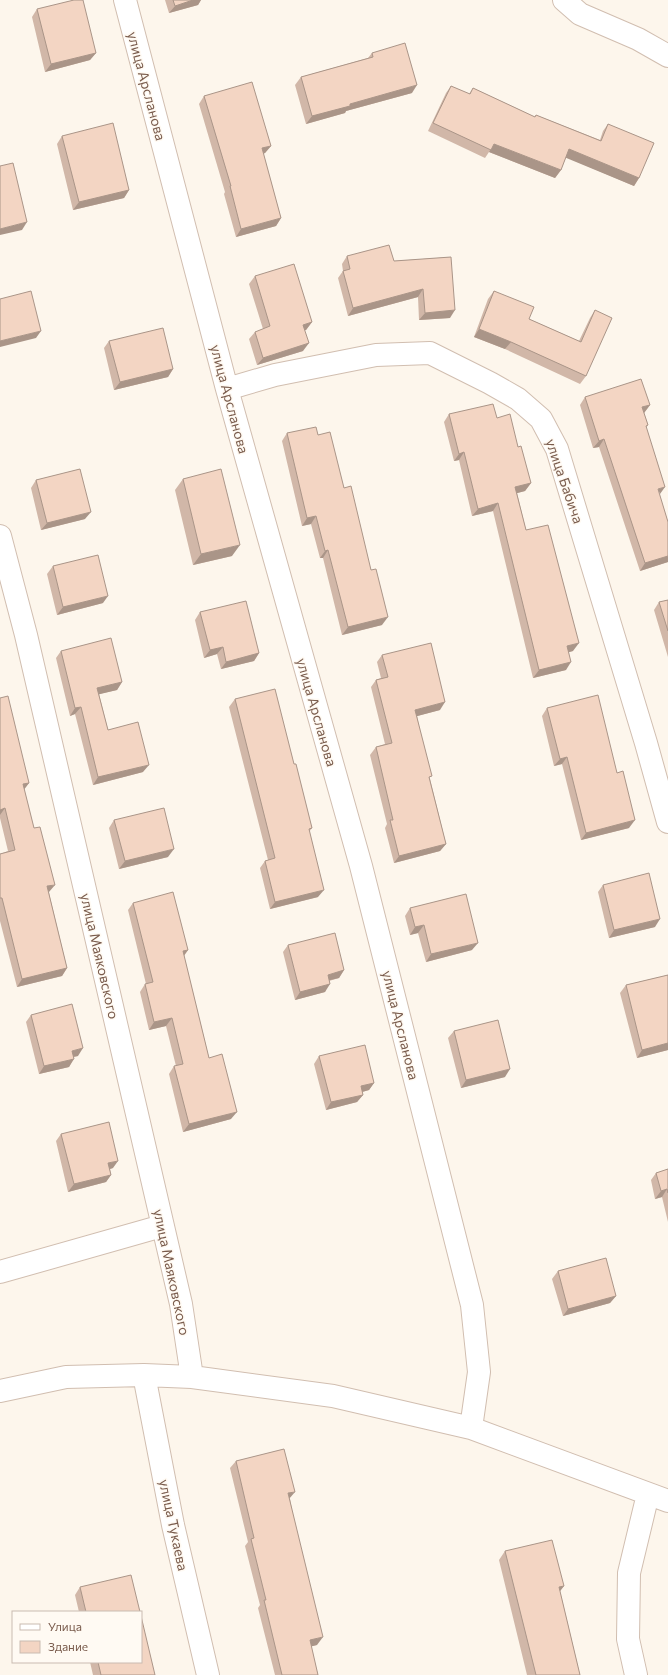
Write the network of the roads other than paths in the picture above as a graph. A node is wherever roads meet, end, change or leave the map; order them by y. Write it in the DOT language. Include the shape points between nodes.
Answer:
graph roads {
  1 [pos="125,0"];
  2 [pos="564,0"];
  3 [pos="668,56"];
  4 [pos="227,388"];
  5 [pos="0,536"];
  6 [pos="668,822"];
  7 [pos="162,1226"];
  8 [pos="0,1272"];
  9 [pos="144,1375"];
  10 [pos="192,1377"];
  11 [pos="0,1391"];
  12 [pos="471,1428"];
  13 [pos="648,1494"];
  14 [pos="668,1501"];
  15 [pos="208,1675"];
  16 [pos="636,1675"];
  1 -- 4 [label="street, улица Арсланова"];
  2 -- 3 [label="street" via="580,14 638,39"];
  4 -- 6 [label="street, улица Бабича" via="376,355 430,353 518,399 541,419 557,449"];
  4 -- 12 [label="street, улица Арсланова" via="361,866 472,1305 479,1372"];
  5 -- 7 [label="street, улица Маяковского" via="26,635"];
  7 -- 8 [label="street"];
  7 -- 10 [label="street, улица Маяковского" via="181,1304"];
  9 -- 10 [label="street"];
  9 -- 11 [label="street" via="66,1377"];
  9 -- 15 [label="street, улица Тукаева" via="173,1525"];
  10 -- 12 [label="street" via="333,1396"];
  12 -- 13 [label="street"];
  13 -- 14 [label="street"];
  13 -- 16 [label="street" via="629,1574 628,1639"];
}
